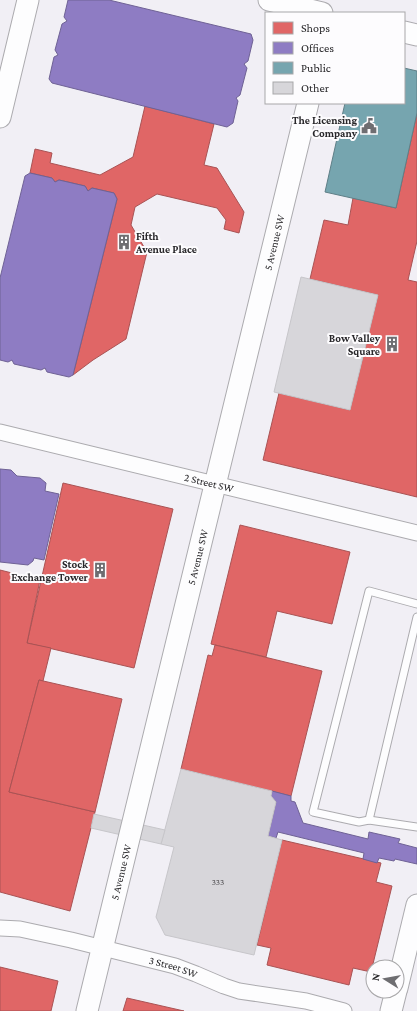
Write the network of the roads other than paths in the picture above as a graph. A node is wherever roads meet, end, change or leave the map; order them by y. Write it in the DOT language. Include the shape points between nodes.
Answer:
graph roads {
  1 [pos="28,0"];
  2 [pos="269,0"];
  3 [pos="333,0"];
  4 [pos="318,12"];
  5 [pos="330,12"];
  6 [pos="405,32"];
  7 [pos="417,35"];
  8 [pos="308,104"];
  9 [pos="0,117"];
  10 [pos="0,432"];
  11 [pos="216,484"];
  12 [pos="417,533"];
  13 [pos="417,604"];
  14 [pos="417,617"];
  15 [pos="369,820"];
  16 [pos="417,827"];
  17 [pos="417,905"];
  18 [pos="0,928"];
  19 [pos="102,948"];
  20 [pos="404,959"];
  21 [pos="394,999"];
  22 [pos="87,1011"];
  23 [pos="344,1011"];
  24 [pos="391,1011"];
  1 -- 9 [label="main road"];
  2 -- 4 [label="main road"];
  3 -- 5 [label="main road"];
  6 -- 7 [label="main road"];
  8 -- 11 [label="main road, 5 Avenue SW"];
  10 -- 11 [label="street, 2 Street SW"];
  11 -- 12 [label="street, 2 Street SW"];
  11 -- 19 [label="main road, 5 Avenue SW"];
  13 -- 15 [label="lane" via="369,591 313,812 359,822"];
  14 -- 15 [label="lane"];
  15 -- 16 [label="lane"];
  17 -- 20 [label="main road"];
  18 -- 19 [label="street, 3 Street SW" via="20,929"];
  19 -- 22 [label="main road, 5 Avenue SW"];
  19 -- 23 [label="street, 3 Street SW" via="175,966 239,991 306,1001"];
  21 -- 24 [label="main road"];
}
